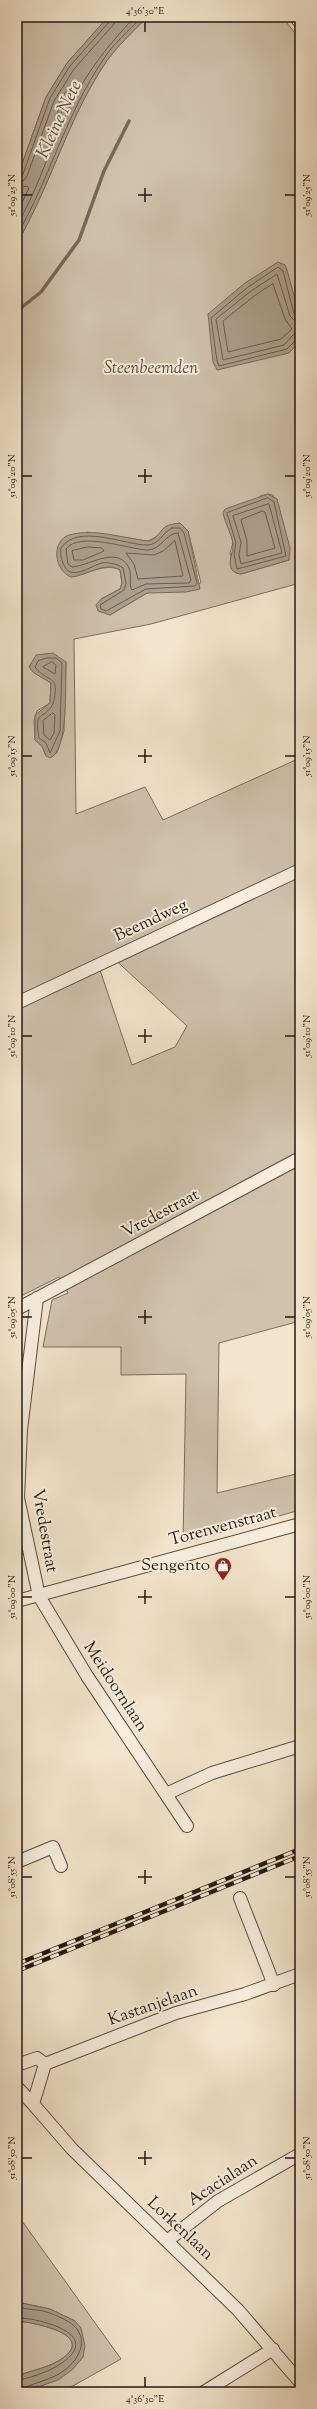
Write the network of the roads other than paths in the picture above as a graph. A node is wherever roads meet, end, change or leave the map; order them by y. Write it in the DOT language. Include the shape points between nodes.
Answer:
graph roads {
  1 [pos="297,17"];
  2 [pos="300,21"];
  3 [pos="300,870"];
  4 [pos="17,1003"];
  5 [pos="300,1158"];
  6 [pos="37,1298"];
  7 [pos="18,1308"];
  8 [pos="32,1328"];
  9 [pos="300,1524"];
  10 [pos="39,1596"];
  11 [pos="17,1602"];
  12 [pos="300,1746"];
  13 [pos="166,1794"];
  14 [pos="187,1826"];
  15 [pos="17,1862"];
  16 [pos="61,1866"];
  17 [pos="240,1898"];
  18 [pos="300,1974"];
  19 [pos="274,1984"];
  20 [pos="17,2064"];
  21 [pos="45,2064"];
  22 [pos="17,2087"];
  23 [pos="33,2104"];
  24 [pos="300,2154"];
  25 [pos="167,2241"];
  26 [pos="273,2349"];
  27 [pos="300,2382"];
  28 [pos="204,2392"];
  1 -- 2 [label="street"];
  3 -- 4 [label="street, Beemdweg"];
  5 -- 6 [label="street, Vredestraat"];
  6 -- 7 [label="street, Vredestraat"];
  6 -- 8 [label="street, Vredestraat"];
  7 -- 8 [label="street, Vredestraat"];
  8 -- 10 [label="street, Vredestraat" via="21,1430 18,1498"];
  9 -- 10 [label="street, Torenvenstraat"];
  10 -- 11 [label="street, Torenvenstraat"];
  10 -- 13 [label="street, Meidoornlaan" via="87,1676"];
  12 -- 13 [label="street" via="224,1769"];
  13 -- 14 [label="street, Meidoornlaan"];
  15 -- 16 [label="street" via="53,1847"];
  17 -- 19 [label="street"];
  18 -- 19 [label="street, Kastanjelaan"];
  19 -- 21 [label="street, Kastanjelaan" via="176,2013"];
  20 -- 21 [label="street" via="37,2058"];
  21 -- 23 [label="street"];
  22 -- 23 [label="street, Lorkenlaan"];
  23 -- 25 [label="street, Lorkenlaan" via="72,2149"];
  24 -- 25 [label="street, Acacialaan" via="218,2201"];
  25 -- 26 [label="street, Lorkenlaan" via="203,2274"];
  26 -- 27 [label="street, Lorkenlaan"];
  26 -- 28 [label="street"];
}
